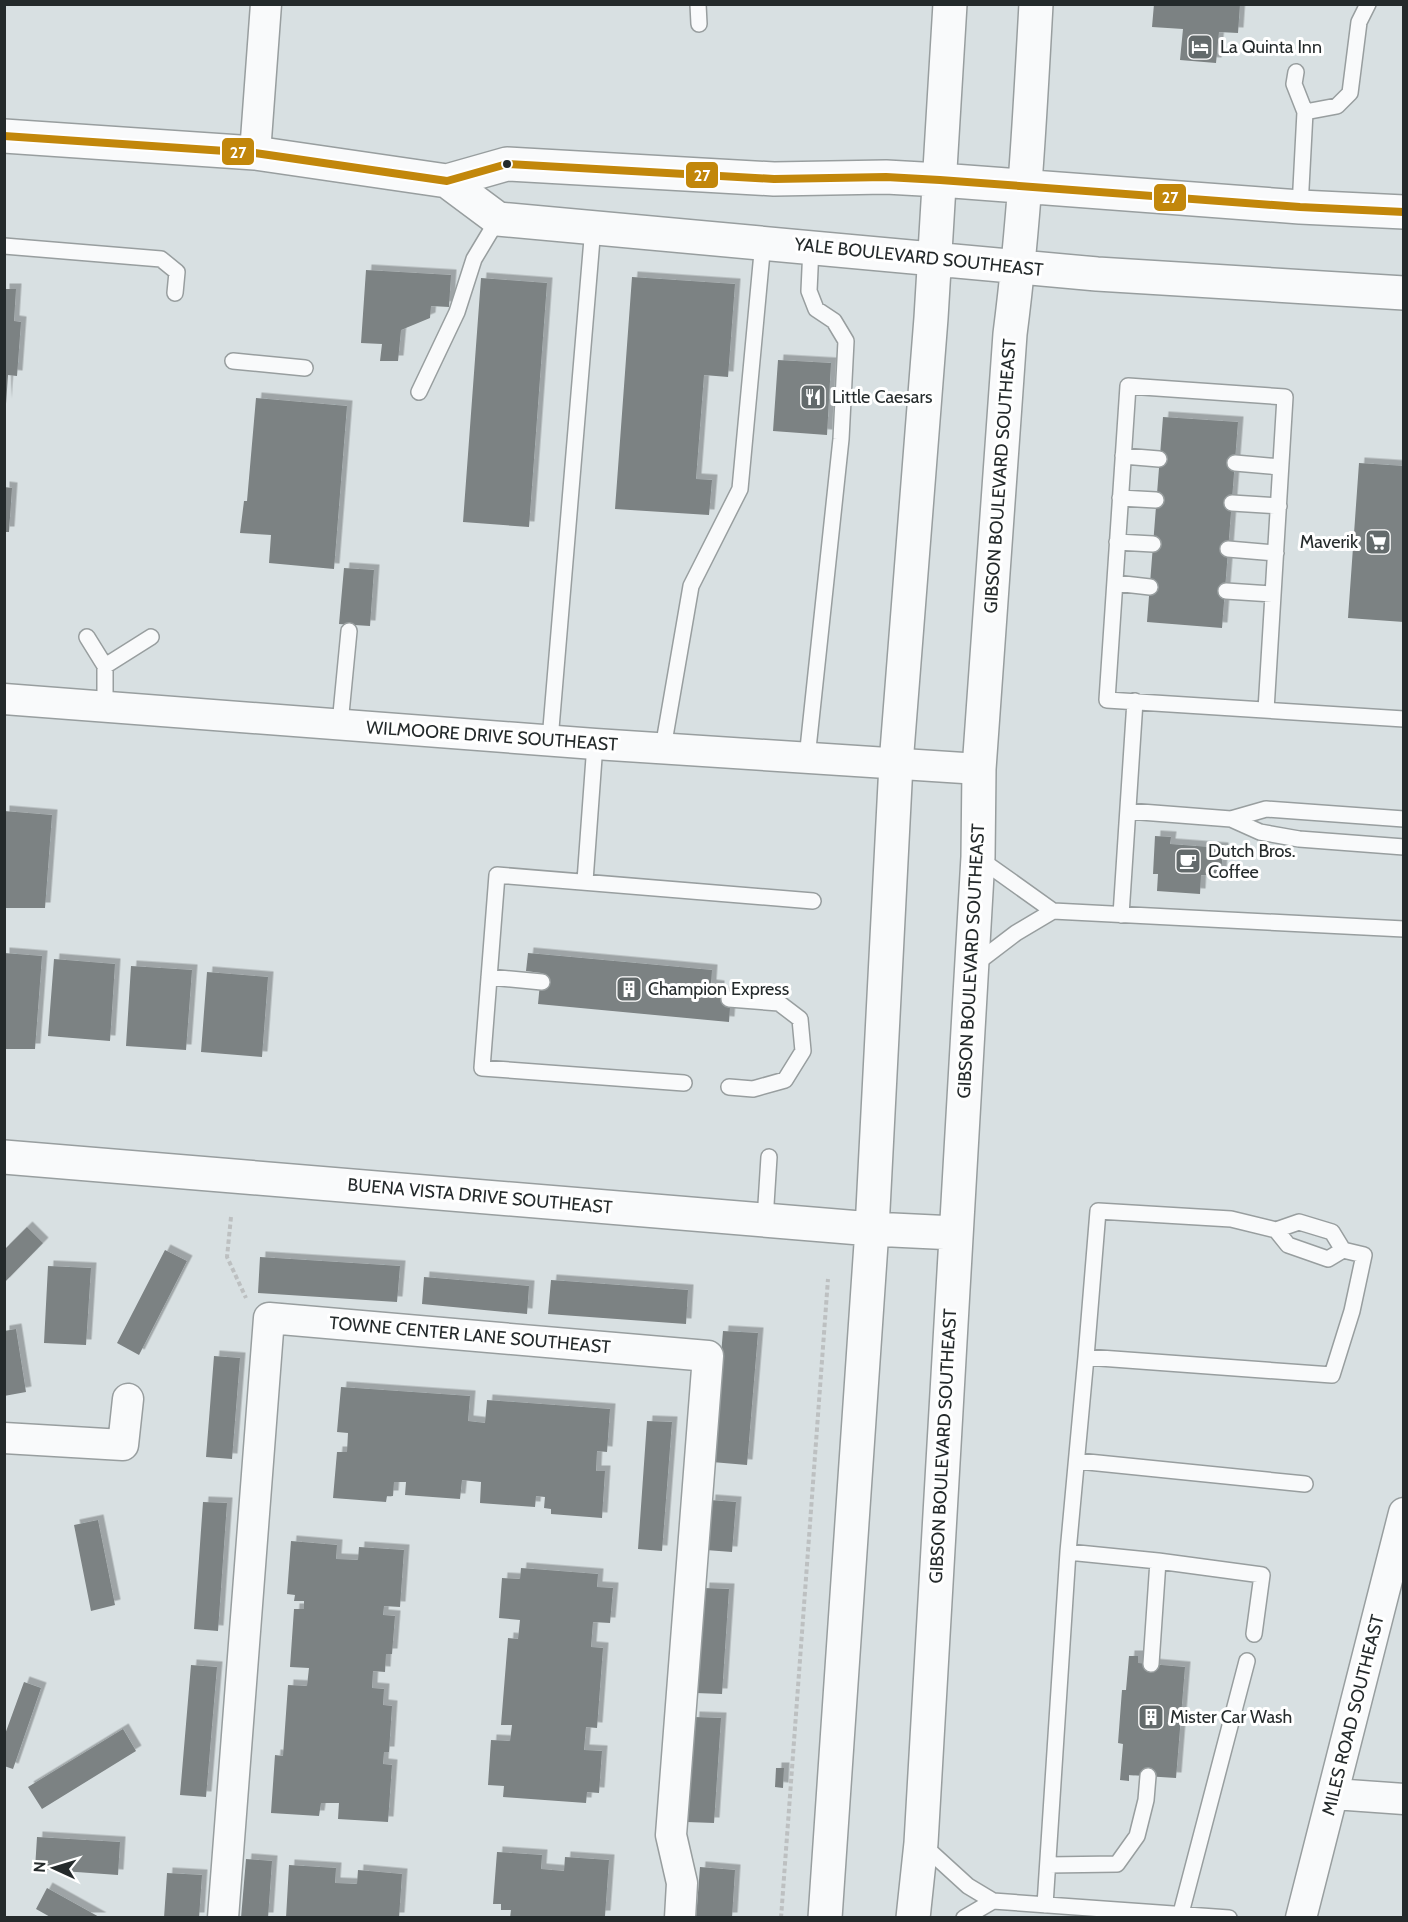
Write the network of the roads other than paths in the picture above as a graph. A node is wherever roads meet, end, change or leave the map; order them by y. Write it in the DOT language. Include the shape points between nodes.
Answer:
graph roads {
  1 [pos="266,4"];
  2 [pos="698,4"];
  3 [pos="950,4"];
  4 [pos="1036,4"];
  5 [pos="1368,4"];
  6 [pos="699,24"];
  7 [pos="1296,72"];
  8 [pos="1305,112"];
  9 [pos="4,136"];
  10 [pos="255,153"];
  11 [pos="940,180"];
  12 [pos="447,181"];
  13 [pos="1024,186"];
  14 [pos="1300,207"];
  15 [pos="1404,212"];
  16 [pos="498,219"];
  17 [pos="593,227"];
  18 [pos="763,242"];
  19 [pos="4,246"];
  20 [pos="811,247"];
  21 [pos="935,260"];
  22 [pos="1019,267"];
  23 [pos="176,293"];
  24 [pos="1404,293"];
  25 [pos="233,361"];
  26 [pos="305,368"];
  27 [pos="419,392"];
  28 [pos="1123,456"];
  29 [pos="1159,459"];
  30 [pos="1235,463"];
  31 [pos="1280,467"];
  32 [pos="1120,498"];
  33 [pos="1156,500"];
  34 [pos="1232,503"];
  35 [pos="1279,506"];
  36 [pos="1117,542"];
  37 [pos="1153,544"];
  38 [pos="1228,549"];
  39 [pos="1276,553"];
  40 [pos="1115,583"];
  41 [pos="1150,587"];
  42 [pos="1226,591"];
  43 [pos="1273,594"];
  44 [pos="349,631"];
  45 [pos="151,637"];
  46 [pos="87,638"];
  47 [pos="105,666"];
  48 [pos="4,699"];
  49 [pos="1135,701"];
  50 [pos="105,706"];
  51 [pos="1266,710"];
  52 [pos="1404,719"];
  53 [pos="340,724"];
  54 [pos="550,740"];
  55 [pos="596,744"];
  56 [pos="663,748"];
  57 [pos="807,758"];
  58 [pos="896,764"];
  59 [pos="979,769"];
  60 [pos="1128,811"];
  61 [pos="1231,819"];
  62 [pos="1404,819"];
  63 [pos="1404,847"];
  64 [pos="978,857"];
  65 [pos="585,882"];
  66 [pos="813,901"];
  67 [pos="1053,911"];
  68 [pos="1121,915"];
  69 [pos="1404,929"];
  70 [pos="972,967"];
  71 [pos="489,977"];
  72 [pos="542,982"];
  73 [pos="729,999"];
  74 [pos="684,1083"];
  75 [pos="729,1087"];
  76 [pos="4,1157"];
  77 [pos="769,1157"];
  78 [pos="765,1220"];
  79 [pos="872,1228"];
  80 [pos="1276,1230"];
  81 [pos="955,1233"];
  82 [pos="1343,1250"];
  83 [pos="1086,1357"];
  84 [pos="128,1399"];
  85 [pos="4,1438"];
  86 [pos="1078,1461"];
  87 [pos="1305,1484"];
  88 [pos="1404,1513"];
  89 [pos="1068,1552"];
  90 [pos="1158,1561"];
  91 [pos="1254,1634"];
  92 [pos="1247,1661"];
  93 [pos="1150,1664"];
  94 [pos="1148,1776"];
  95 [pos="1334,1794"];
  96 [pos="1404,1799"];
  97 [pos="921,1843"];
  98 [pos="1048,1865"];
  99 [pos="993,1901"];
  100 [pos="1045,1905"];
  101 [pos="1181,1913"];
  102 [pos="223,1917"];
  103 [pos="680,1917"];
  104 [pos="825,1917"];
  105 [pos="913,1917"];
  106 [pos="964,1917"];
  107 [pos="1229,1917"];
  108 [pos="1301,1917"];
  1 -- 10 [label="street"];
  2 -- 6 [label="lane"];
  3 -- 11 [label="main road"];
  4 -- 13 [label="main road, GIBSON BOULEVARD SOUTHEAST"];
  5 -- 8 [label="lane" via="1359,22 1350,93 1337,106"];
  7 -- 8 [label="lane" via="1294,84"];
  8 -- 14 [label="lane"];
  9 -- 10 [label="main road"];
  10 -- 12 [label="main road"];
  11 -- 12 [label="main road" via="774,180 507,164"];
  11 -- 13 [label="main road"];
  11 -- 21 [label="main road"];
  12 -- 16 [label="main road"];
  13 -- 14 [label="main road"];
  13 -- 22 [label="main road, GIBSON BOULEVARD SOUTHEAST"];
  14 -- 15 [label="main road"];
  16 -- 17 [label="main road, YALE BOULEVARD SOUTHEAST"];
  16 -- 27 [label="lane" via="474,259 457,312"];
  17 -- 18 [label="main road, YALE BOULEVARD SOUTHEAST"];
  17 -- 54 [label="lane"];
  18 -- 20 [label="main road, YALE BOULEVARD SOUTHEAST"];
  18 -- 56 [label="lane" via="740,489 691,586"];
  19 -- 23 [label="lane" via="161,260 177,273"];
  20 -- 21 [label="main road, YALE BOULEVARD SOUTHEAST"];
  20 -- 57 [label="lane" via="809,291 816,309 834,321 846,341 841,439"];
  21 -- 22 [label="main road, YALE BOULEVARD SOUTHEAST"];
  21 -- 58 [label="main road"];
  22 -- 24 [label="main road, YALE BOULEVARD SOUTHEAST"];
  22 -- 59 [label="main road, GIBSON BOULEVARD SOUTHEAST" via="1010,334"];
  25 -- 26 [label="lane"];
  28 -- 29 [label="lane"];
  28 -- 31 [label="lane" via="1128,386 1285,397"];
  28 -- 32 [label="lane"];
  30 -- 31 [label="lane"];
  31 -- 35 [label="lane"];
  32 -- 33 [label="lane"];
  32 -- 36 [label="lane"];
  34 -- 35 [label="lane"];
  35 -- 39 [label="lane"];
  36 -- 37 [label="lane"];
  36 -- 40 [label="lane"];
  38 -- 39 [label="lane"];
  39 -- 43 [label="lane"];
  40 -- 41 [label="lane"];
  40 -- 49 [label="lane" via="1107,700"];
  42 -- 43 [label="lane"];
  43 -- 51 [label="lane"];
  44 -- 53 [label="lane"];
  45 -- 47 [label="lane"];
  46 -- 47 [label="lane"];
  47 -- 50 [label="lane"];
  48 -- 50 [label="street, WILMOORE DRIVE SOUTHEAST"];
  49 -- 51 [label="lane"];
  49 -- 60 [label="lane"];
  50 -- 53 [label="street, WILMOORE DRIVE SOUTHEAST"];
  51 -- 52 [label="lane"];
  53 -- 54 [label="street, WILMOORE DRIVE SOUTHEAST"];
  54 -- 55 [label="street, WILMOORE DRIVE SOUTHEAST"];
  55 -- 56 [label="street, WILMOORE DRIVE SOUTHEAST"];
  55 -- 65 [label="lane"];
  56 -- 57 [label="street, WILMOORE DRIVE SOUTHEAST"];
  57 -- 58 [label="street, WILMOORE DRIVE SOUTHEAST"];
  58 -- 59 [label="street, WILMOORE DRIVE SOUTHEAST"];
  58 -- 79 [label="main road"];
  59 -- 64 [label="main road, GIBSON BOULEVARD SOUTHEAST"];
  60 -- 61 [label="lane"];
  60 -- 68 [label="lane"];
  61 -- 62 [label="lane" via="1266,809"];
  61 -- 63 [label="lane" via="1260,832 1299,839"];
  64 -- 67 [label="lane"];
  64 -- 70 [label="main road, GIBSON BOULEVARD SOUTHEAST"];
  65 -- 66 [label="lane"];
  65 -- 71 [label="lane" via="497,875"];
  67 -- 68 [label="lane"];
  67 -- 70 [label="lane"];
  68 -- 69 [label="lane"];
  70 -- 81 [label="main road, GIBSON BOULEVARD SOUTHEAST"];
  71 -- 72 [label="lane"];
  71 -- 74 [label="lane" via="482,1068"];
  73 -- 75 [label="lane" via="779,1003 800,1019 803,1051 785,1080 753,1089"];
  76 -- 78 [label="main road, BUENA VISTA DRIVE SOUTHEAST"];
  77 -- 78 [label="lane"];
  78 -- 79 [label="main road, BUENA VISTA DRIVE SOUTHEAST"];
  79 -- 81 [label="main road, BUENA VISTA DRIVE SOUTHEAST"];
  79 -- 104 [label="main road"];
  80 -- 82 [label="lane" via="1288,1245 1328,1259"];
  80 -- 82 [label="lane" via="1299,1222 1332,1232"];
  80 -- 83 [label="lane" via="1231,1219 1098,1212"];
  81 -- 97 [label="main road, GIBSON BOULEVARD SOUTHEAST"];
  82 -- 83 [label="lane" via="1364,1255 1332,1374"];
  83 -- 86 [label="lane"];
  84 -- 85 [label="street" via="123,1445"];
  86 -- 87 [label="lane"];
  86 -- 89 [label="lane"];
  88 -- 95 [label="street, MILES ROAD SOUTHEAST"];
  89 -- 90 [label="lane"];
  89 -- 98 [label="lane"];
  90 -- 91 [label="lane" via="1262,1575"];
  90 -- 93 [label="lane"];
  92 -- 101 [label="lane"];
  94 -- 98 [label="lane" via="1137,1836 1117,1864"];
  95 -- 96 [label="street"];
  95 -- 108 [label="street, MILES ROAD SOUTHEAST"];
  97 -- 99 [label="lane" via="968,1886"];
  97 -- 105 [label="main road, GIBSON BOULEVARD SOUTHEAST"];
  98 -- 100 [label="lane"];
  99 -- 100 [label="lane"];
  99 -- 106 [label="lane"];
  100 -- 101 [label="lane"];
  101 -- 107 [label="lane"];
  102 -- 103 [label="street, TOWNE CENTER LANE SOUTHEAST" via="269,1318 708,1356 671,1835 682,1883"];
}
